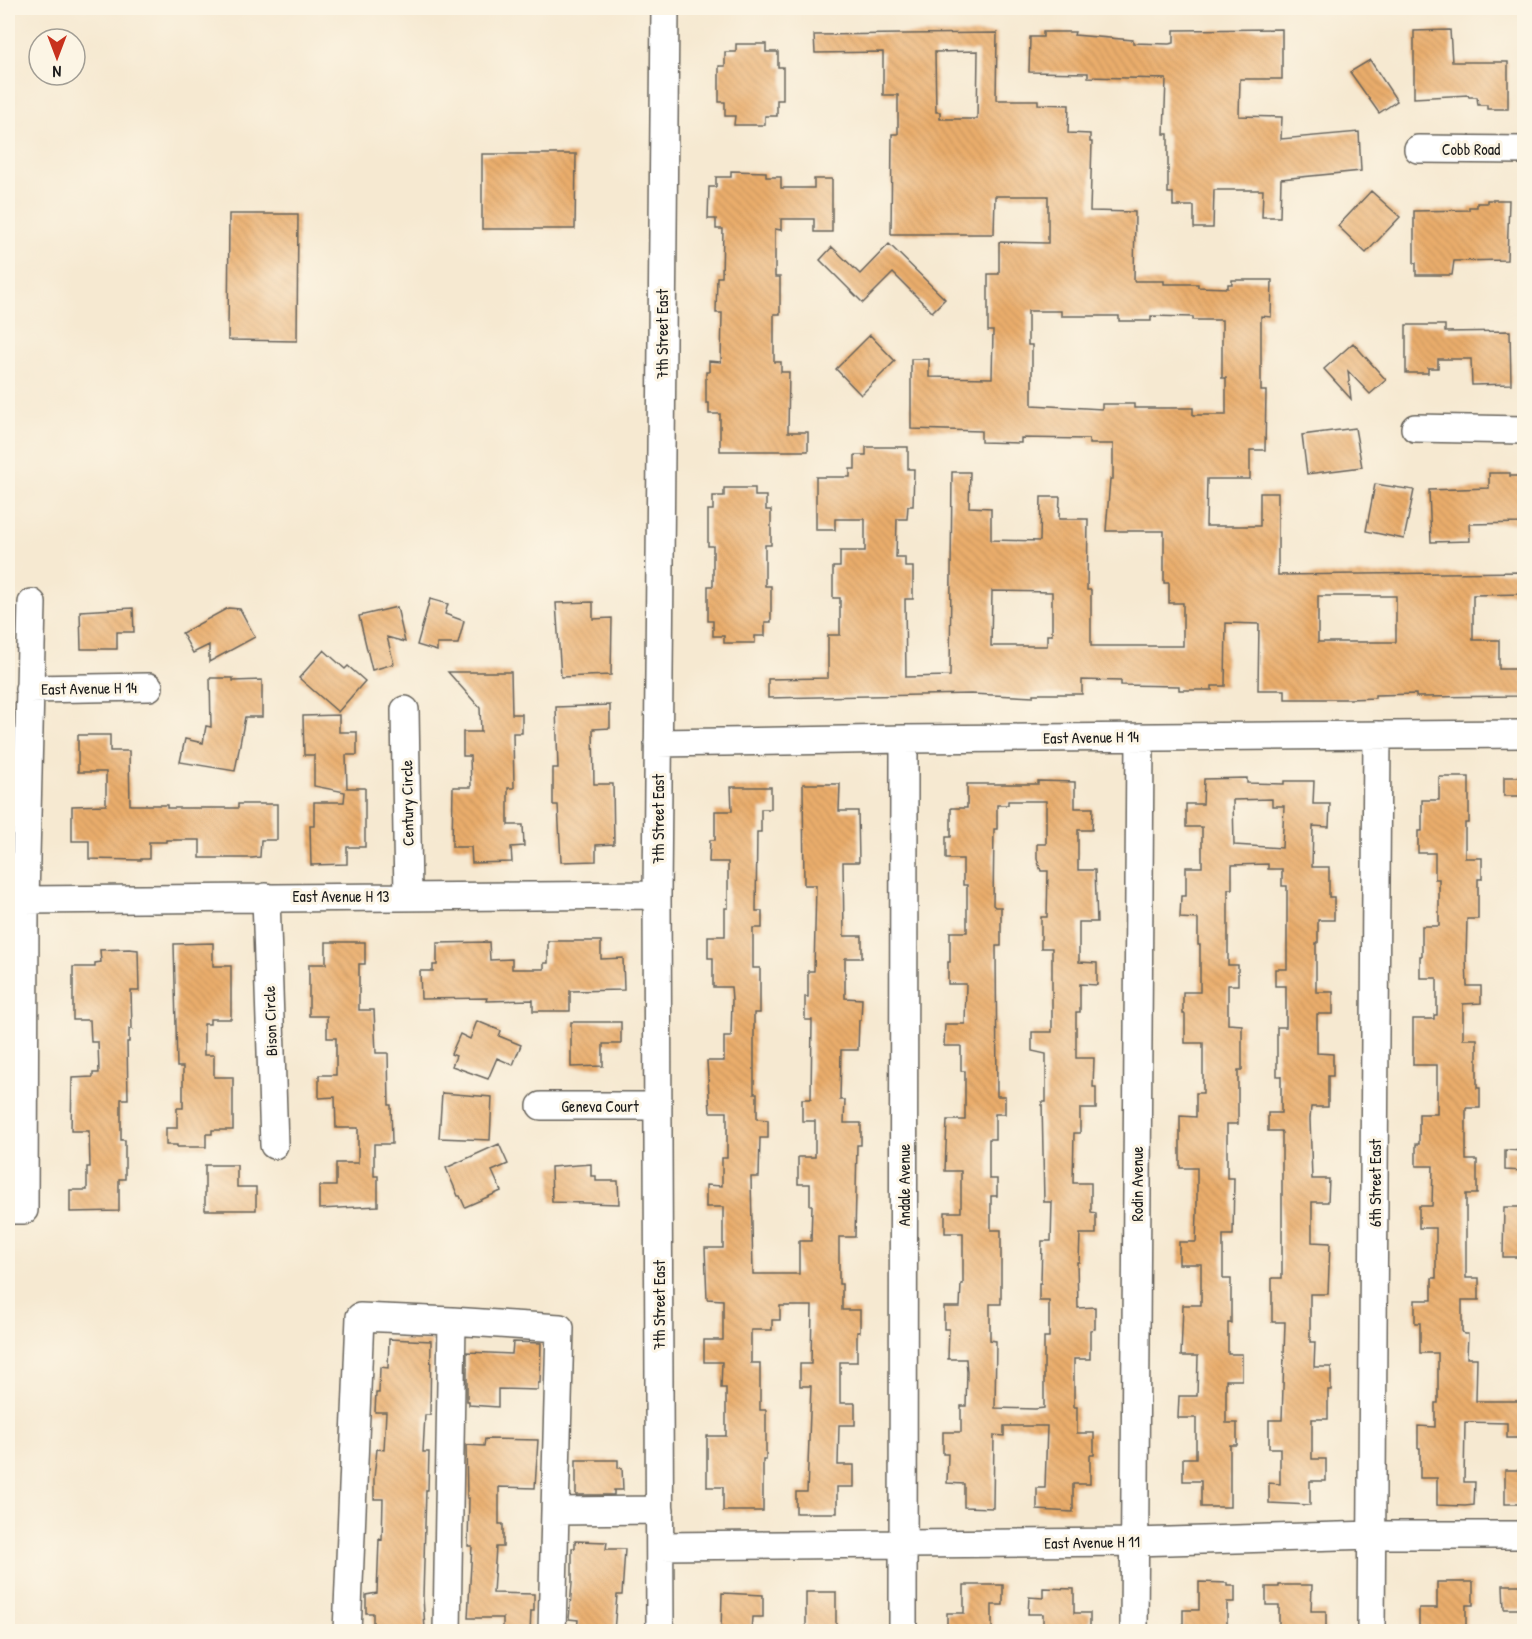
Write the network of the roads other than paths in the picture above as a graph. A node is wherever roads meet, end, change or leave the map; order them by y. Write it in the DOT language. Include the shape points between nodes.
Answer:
graph roads {
  1 [pos="665,8"];
  2 [pos="1418,149"];
  3 [pos="1524,150"];
  4 [pos="1414,428"];
  5 [pos="1524,430"];
  6 [pos="32,603"];
  7 [pos="149,687"];
  8 [pos="29,689"];
  9 [pos="405,710"];
  10 [pos="1524,734"];
  11 [pos="1377,735"];
  12 [pos="1140,737"];
  13 [pos="904,739"];
  14 [pos="658,743"];
  15 [pos="657,895"];
  16 [pos="408,896"];
  17 [pos="266,897"];
  18 [pos="25,900"];
  19 [pos="541,1106"];
  20 [pos="658,1106"];
  21 [pos="274,1145"];
  22 [pos="16,1210"];
  23 [pos="452,1321"];
  24 [pos="660,1510"];
  25 [pos="555,1511"];
  26 [pos="1372,1535"];
  27 [pos="1524,1535"];
  28 [pos="1135,1542"];
  29 [pos="904,1544"];
  30 [pos="660,1546"];
  31 [pos="347,1632"];
  32 [pos="447,1632"];
  33 [pos="552,1632"];
  34 [pos="660,1632"];
  35 [pos="903,1632"];
  36 [pos="1134,1632"];
  37 [pos="1371,1632"];
  1 -- 14 [label="street, 7th Street East"];
  2 -- 3 [label="street, Cobb Road"];
  4 -- 5 [label="street"];
  6 -- 8 [label="street"];
  7 -- 8 [label="street, East Avenue H 14"];
  8 -- 18 [label="street"];
  9 -- 16 [label="street, Century Circle"];
  10 -- 11 [label="street, East Avenue H 14"];
  11 -- 12 [label="street, East Avenue H 14"];
  11 -- 26 [label="street, 6th Street East"];
  12 -- 13 [label="street, East Avenue H 14"];
  12 -- 28 [label="street, Rodin Avenue"];
  13 -- 14 [label="street, East Avenue H 14"];
  13 -- 29 [label="street, Andale Avenue"];
  14 -- 15 [label="street, 7th Street East"];
  15 -- 16 [label="street, East Avenue H 13"];
  15 -- 20 [label="street, 7th Street East"];
  16 -- 17 [label="street, East Avenue H 13"];
  17 -- 18 [label="street, East Avenue H 13"];
  17 -- 21 [label="street, Bison Circle"];
  18 -- 22 [label="street"];
  19 -- 20 [label="street, Geneva Court"];
  20 -- 24 [label="street, 7th Street East"];
  23 -- 25 [label="street" via="560,1328"];
  23 -- 31 [label="street" via="360,1317"];
  23 -- 32 [label="street"];
  24 -- 25 [label="street"];
  24 -- 30 [label="street, 7th Street East"];
  25 -- 33 [label="street"];
  26 -- 27 [label="street, East Avenue H 11"];
  26 -- 28 [label="street, East Avenue H 11"];
  26 -- 37 [label="street, 6th Street East"];
  28 -- 29 [label="street, East Avenue H 11"];
  28 -- 36 [label="street, Rodin Avenue"];
  29 -- 30 [label="street, East Avenue H 11"];
  29 -- 35 [label="street, Andale Avenue"];
  30 -- 34 [label="street, 7th Street East"];
}
